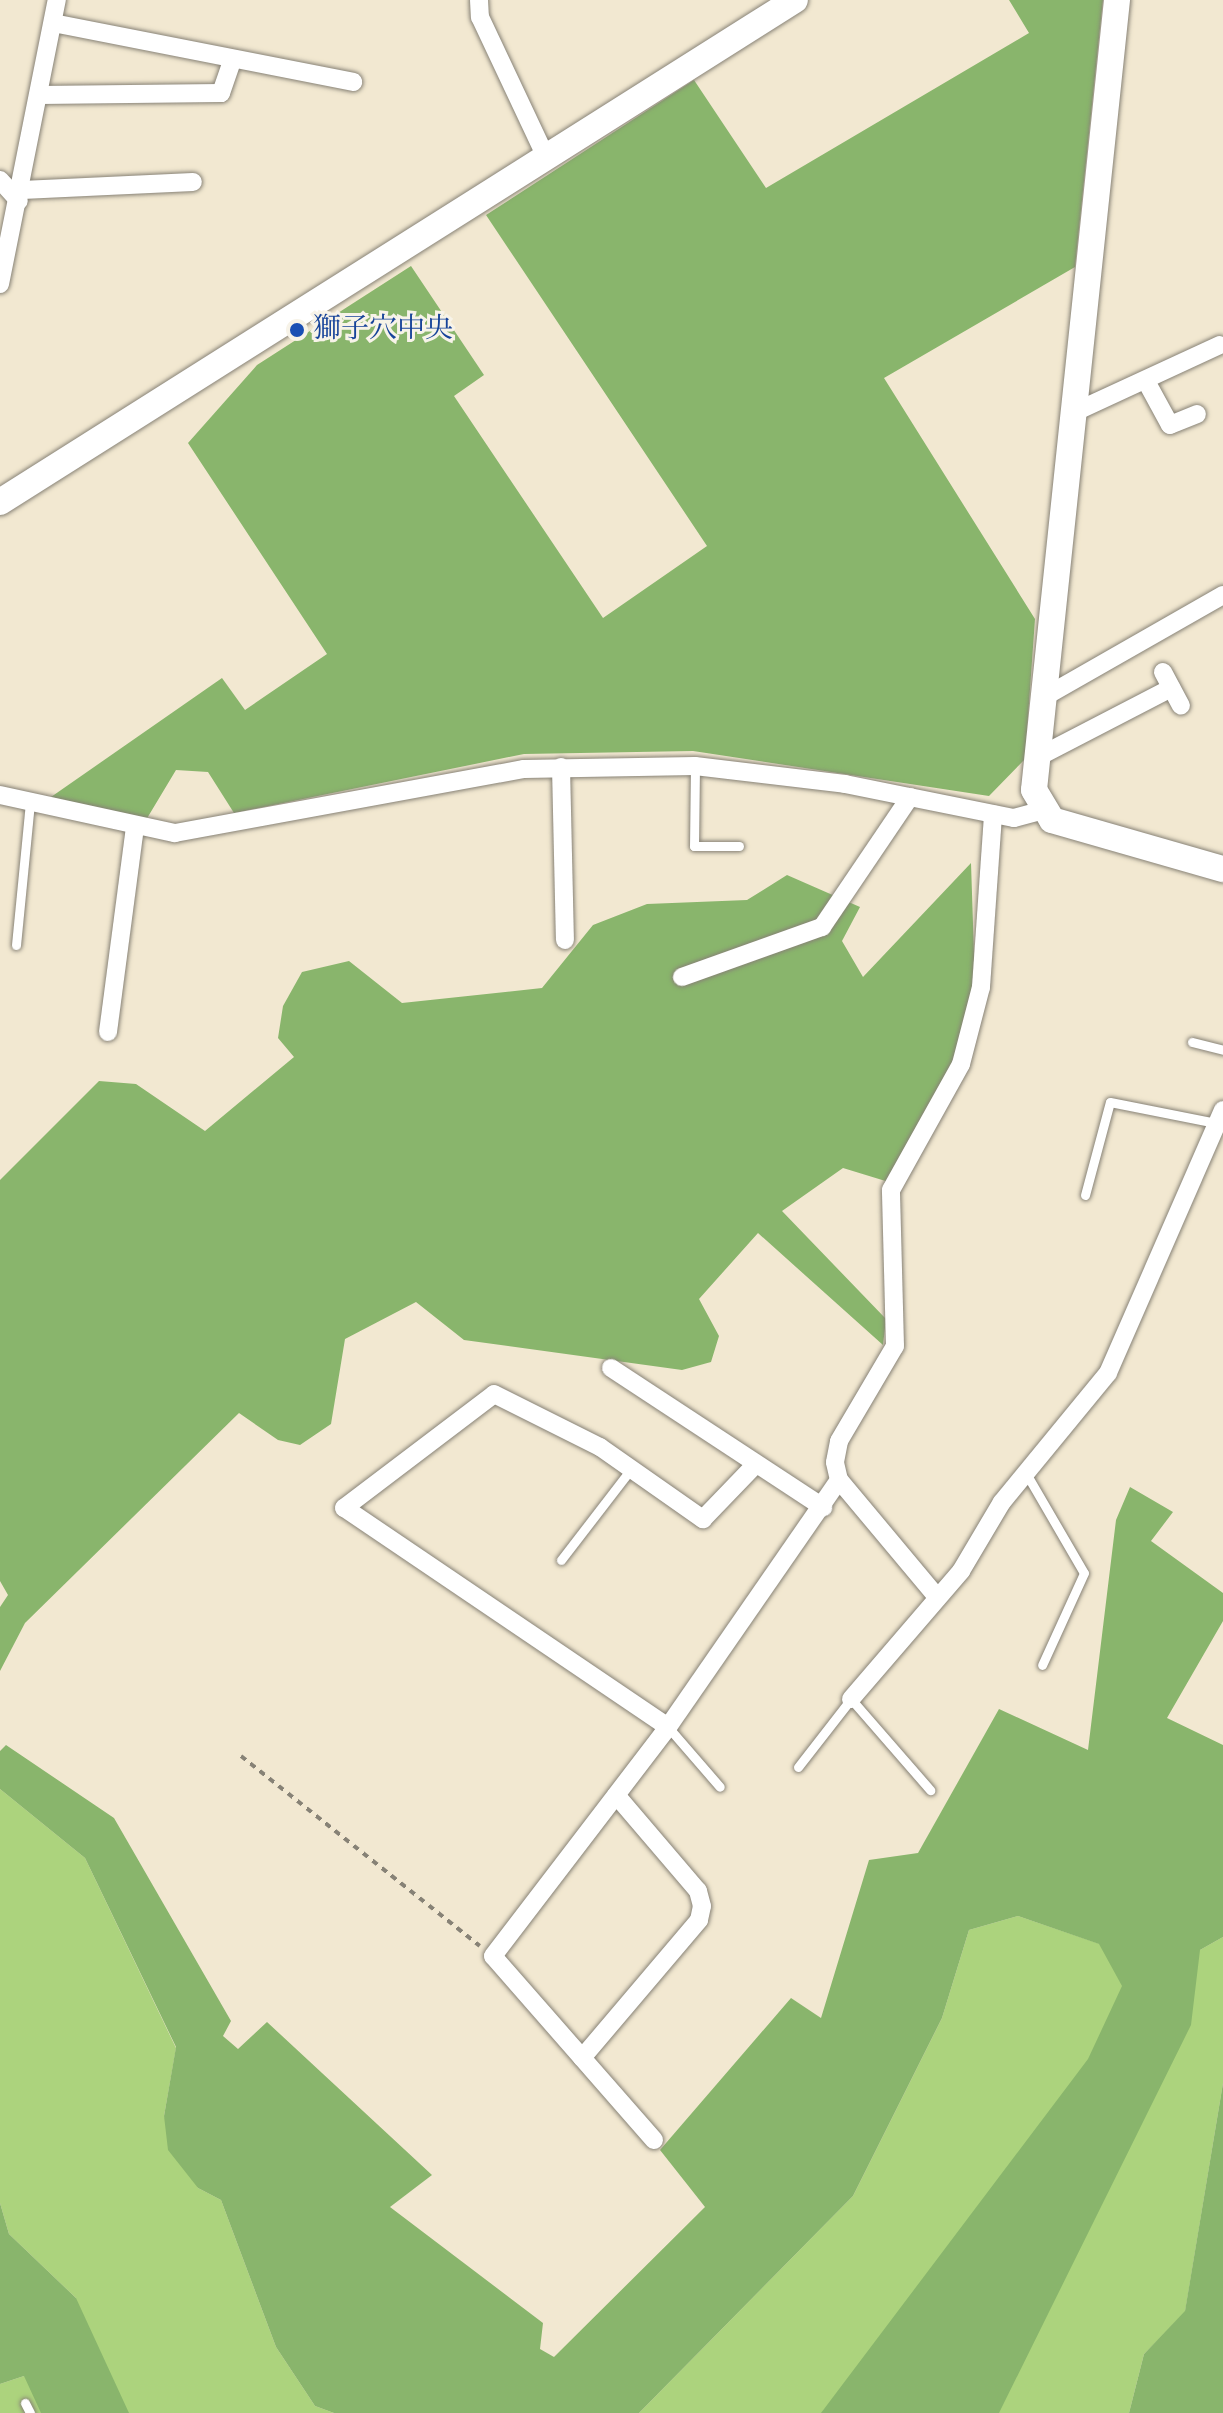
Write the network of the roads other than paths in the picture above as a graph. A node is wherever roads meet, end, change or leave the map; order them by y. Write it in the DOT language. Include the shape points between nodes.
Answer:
graph roads {
  1 [pos="57,0"];
  2 [pos="479,0"];
  3 [pos="795,0"];
  4 [pos="1117,0"];
  5 [pos="53,23"];
  6 [pos="233,59"];
  7 [pos="353,82"];
  8 [pos="39,95"];
  9 [pos="546,157"];
  10 [pos="0,180"];
  11 [pos="193,182"];
  12 [pos="20,195"];
  13 [pos="0,284"];
  14 [pos="1220,345"];
  15 [pos="1146,381"];
  16 [pos="1077,411"];
  17 [pos="1197,414"];
  18 [pos="0,502"];
  19 [pos="1223,595"];
  20 [pos="1046,696"];
  21 [pos="1181,706"];
  22 [pos="1038,757"];
  23 [pos="695,766"];
  24 [pos="561,767"];
  25 [pos="0,795"];
  26 [pos="910,797"];
  27 [pos="30,803"];
  28 [pos="1040,811"];
  29 [pos="993,814"];
  30 [pos="135,827"];
  31 [pos="739,846"];
  32 [pos="1221,865"];
  33 [pos="565,940"];
  34 [pos="16,945"];
  35 [pos="682,977"];
  36 [pos="108,1032"];
  37 [pos="1192,1042"];
  38 [pos="1223,1050"];
  39 [pos="1220,1117"];
  40 [pos="1085,1195"];
  41 [pos="611,1368"];
  42 [pos="756,1464"];
  43 [pos="631,1469"];
  44 [pos="1027,1475"];
  45 [pos="839,1480"];
  46 [pos="823,1507"];
  47 [pos="561,1560"];
  48 [pos="937,1597"];
  49 [pos="1042,1665"];
  50 [pos="851,1699"];
  51 [pos="668,1727"];
  52 [pos="798,1767"];
  53 [pos="720,1787"];
  54 [pos="930,1790"];
  55 [pos="616,1795"];
  56 [pos="582,2058"];
  57 [pos="654,2140"];
  58 [pos="25,2403"];
  59 [pos="30,2413"];
  1 -- 5 [label="street"];
  2 -- 9 [label="street" via="480,17"];
  3 -- 9 [label="street"];
  4 -- 16 [label="street"];
  5 -- 6 [label="street"];
  5 -- 8 [label="street"];
  6 -- 7 [label="street"];
  6 -- 8 [label="street" via="221,93"];
  8 -- 12 [label="street"];
  9 -- 18 [label="street"];
  10 -- 12 [label="street"];
  11 -- 12 [label="street"];
  12 -- 13 [label="street"];
  14 -- 15 [label="street"];
  15 -- 16 [label="street"];
  15 -- 17 [label="street" via="1170,425"];
  16 -- 20 [label="street"];
  19 -- 20 [label="street"];
  20 -- 22 [label="street"];
  21 -- 22 [label="street" via="1167,680"];
  22 -- 28 [label="street"];
  23 -- 24 [label="street"];
  23 -- 26 [label="street"];
  23 -- 31 [label="lane" via="694,846"];
  24 -- 30 [label="street" via="393,789 175,833"];
  24 -- 33 [label="street"];
  25 -- 27 [label="street"];
  26 -- 29 [label="street"];
  26 -- 35 [label="street" via="822,927"];
  27 -- 30 [label="street"];
  27 -- 34 [label="lane"];
  28 -- 29 [label="street"];
  28 -- 32 [label="street"];
  29 -- 45 [label="street" via="981,987 961,1064 891,1190 895,1346 839,1441"];
  30 -- 36 [label="street"];
  37 -- 38 [label="lane"];
  39 -- 40 [label="lane" via="1110,1102"];
  39 -- 44 [label="street" via="1108,1373"];
  41 -- 42 [label="street"];
  42 -- 43 [label="street" via="703,1519"];
  42 -- 46 [label="street"];
  43 -- 47 [label="lane"];
  43 -- 51 [label="street" via="494,1394 344,1508"];
  44 -- 48 [label="street"];
  44 -- 49 [label="lane" via="1084,1573"];
  45 -- 46 [label="street"];
  45 -- 48 [label="street"];
  46 -- 51 [label="street"];
  48 -- 50 [label="street"];
  50 -- 52 [label="lane"];
  50 -- 54 [label="lane"];
  51 -- 53 [label="lane"];
  51 -- 55 [label="street"];
  55 -- 56 [label="street" via="698,1891 702,1906 699,1920"];
  55 -- 56 [label="street" via="493,1956"];
  56 -- 57 [label="street"];
  58 -- 59 [label="lane"];
}
